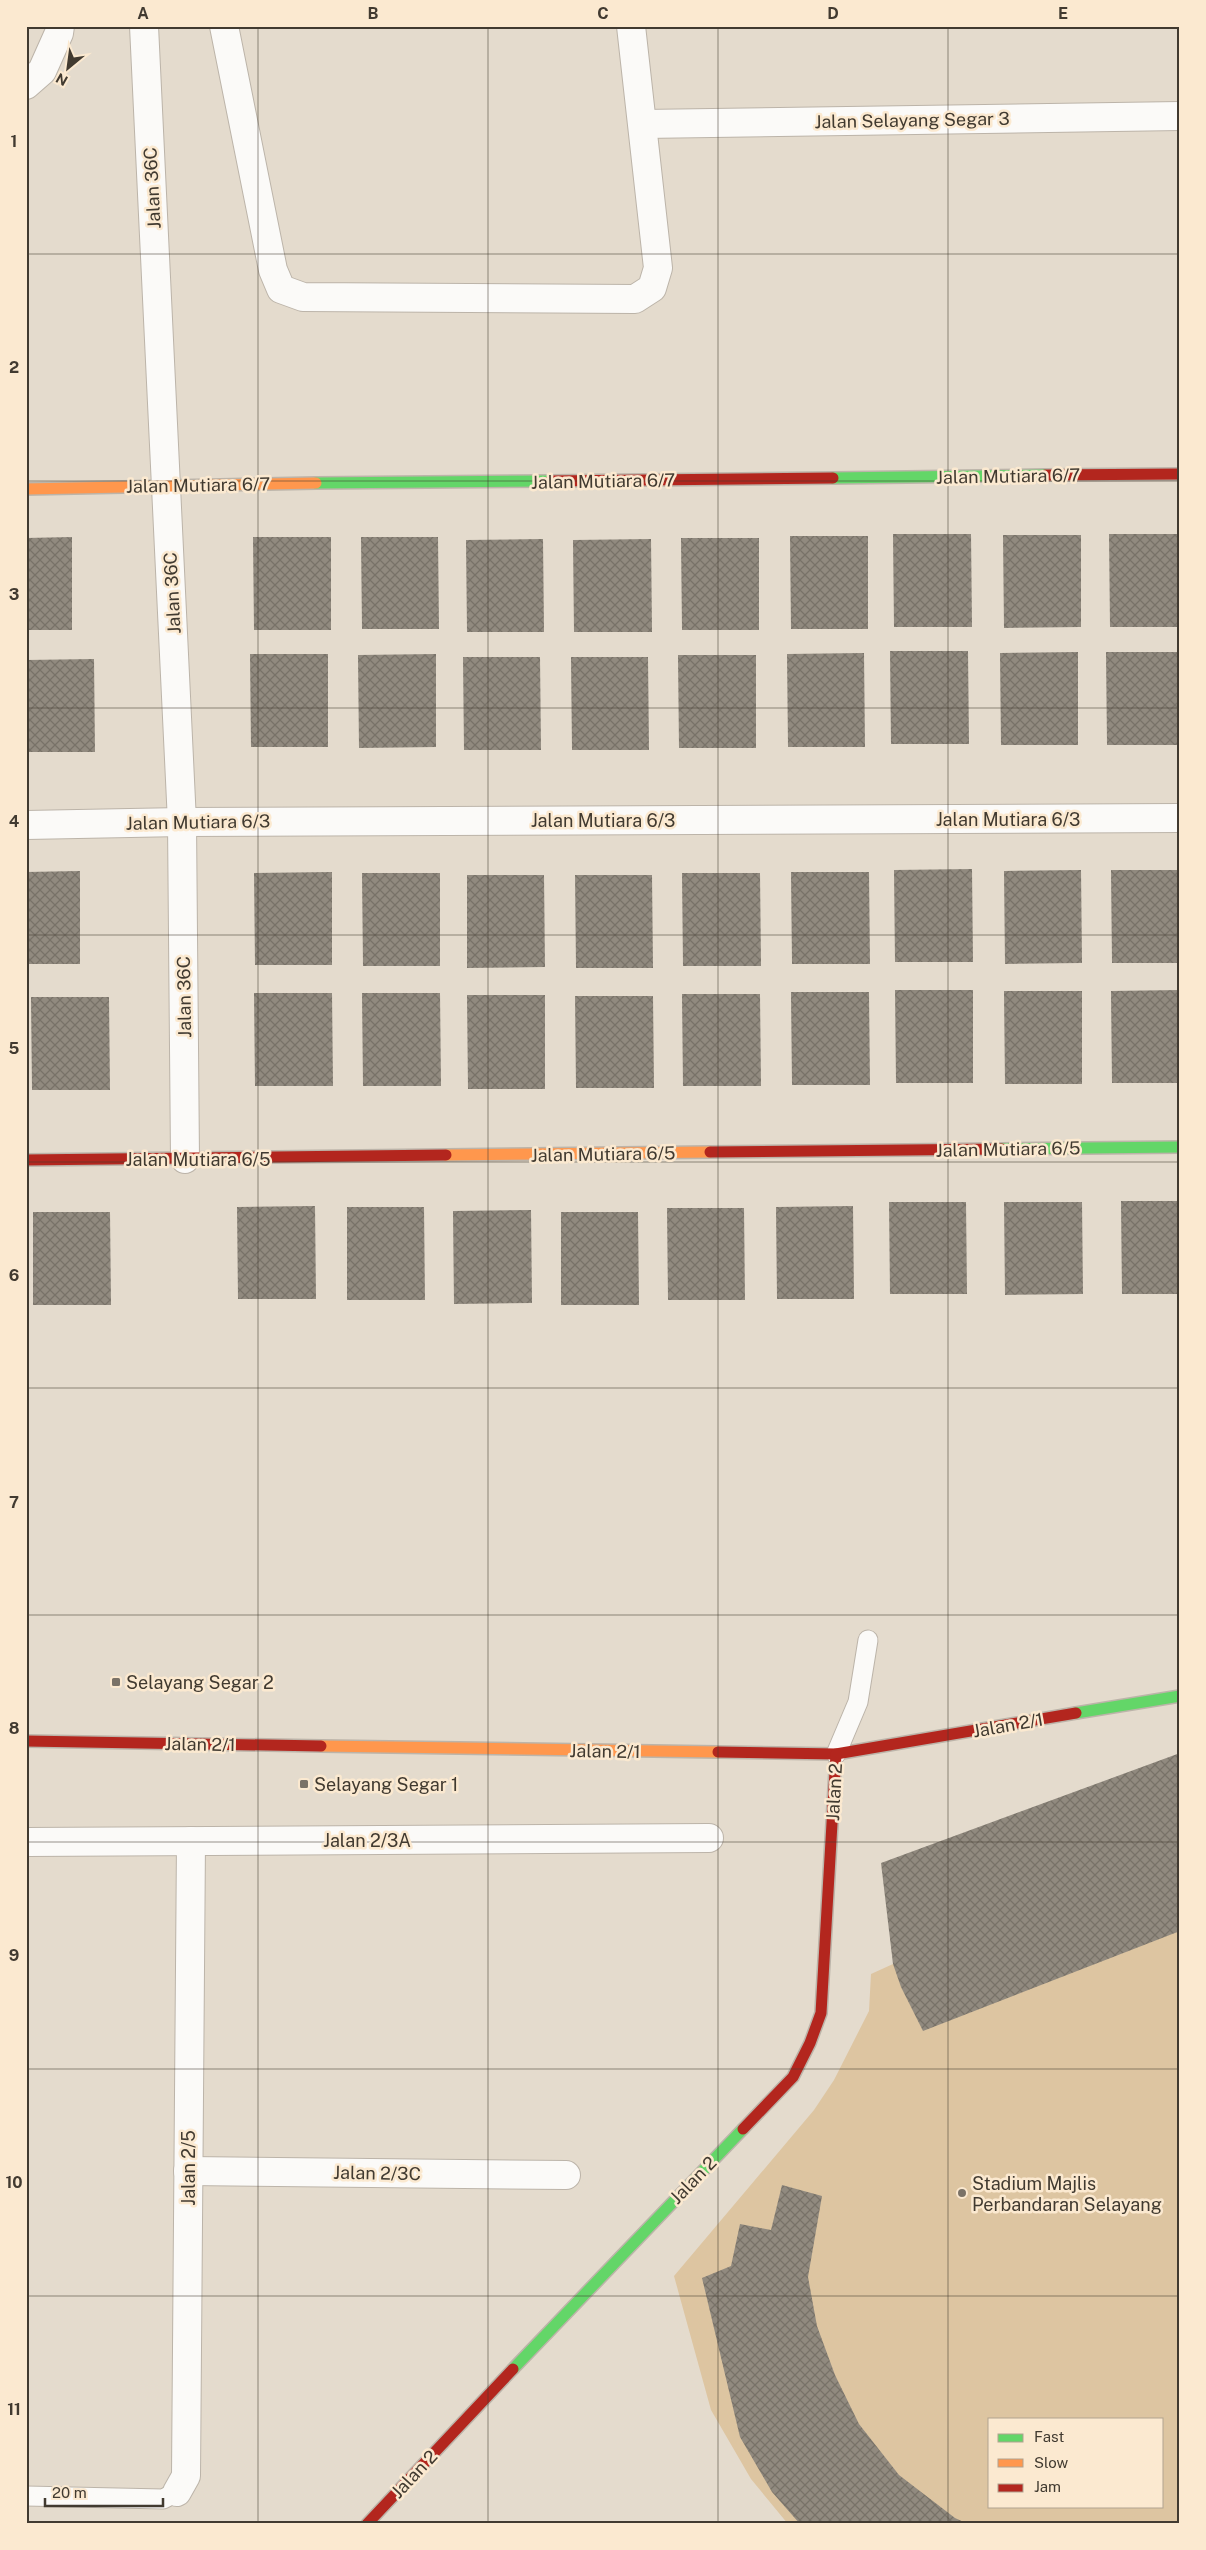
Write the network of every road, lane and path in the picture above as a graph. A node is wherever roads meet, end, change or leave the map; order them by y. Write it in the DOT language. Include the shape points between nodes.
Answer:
graph roads {
  1 [pos="60,26"];
  2 [pos="144,26"];
  3 [pos="224,26"];
  4 [pos="631,26"];
  5 [pos="26,85"];
  6 [pos="1180,116"];
  7 [pos="644,124"];
  8 [pos="1180,474"];
  9 [pos="167,485"];
  10 [pos="26,489"];
  11 [pos="1180,818"];
  12 [pos="182,822"];
  13 [pos="26,825"];
  14 [pos="1180,1147"];
  15 [pos="185,1159"];
  16 [pos="26,1160"];
  17 [pos="868,1640"];
  18 [pos="1180,1696"];
  19 [pos="26,1741"];
  20 [pos="836,1754"];
  21 [pos="709,1838"];
  22 [pos="191,1841"];
  23 [pos="26,1842"];
  24 [pos="188,2171"];
  25 [pos="566,2175"];
  26 [pos="177,2492"];
  27 [pos="26,2496"];
  28 [pos="367,2524"];
  1 -- 5 [label="street" via="42,71"];
  2 -- 9 [label="street, Jalan 36C"];
  3 -- 7 [label="street" via="273,270 281,288 303,297 635,299 652,288 658,268"];
  4 -- 7 [label="street"];
  6 -- 7 [label="street, Jalan Selayang Segar 3"];
  8 -- 9 [label="street, Jalan Mutiara 6/7"];
  9 -- 10 [label="street, Jalan Mutiara 6/7"];
  9 -- 12 [label="street, Jalan 36C"];
  11 -- 12 [label="street, Jalan Mutiara 6/3"];
  12 -- 13 [label="street, Jalan Mutiara 6/3"];
  12 -- 15 [label="street, Jalan 36C"];
  14 -- 15 [label="street, Jalan Mutiara 6/5"];
  15 -- 16 [label="street, Jalan Mutiara 6/5"];
  17 -- 20 [label="lane" via="858,1702"];
  18 -- 20 [label="street, Jalan 2/1"];
  19 -- 20 [label="street, Jalan 2/1"];
  20 -- 28 [label="street, Jalan 2" via="821,2013 793,2077 618,2257"];
  21 -- 22 [label="street, Jalan 2/3A"];
  22 -- 23 [label="street, Jalan 2/3A"];
  22 -- 24 [label="street, Jalan 2/5"];
  24 -- 25 [label="street, Jalan 2/3C"];
  24 -- 26 [label="street, Jalan 2/5" via="186,2476"];
  26 -- 27 [label="lane" via="163,2499"];
}
